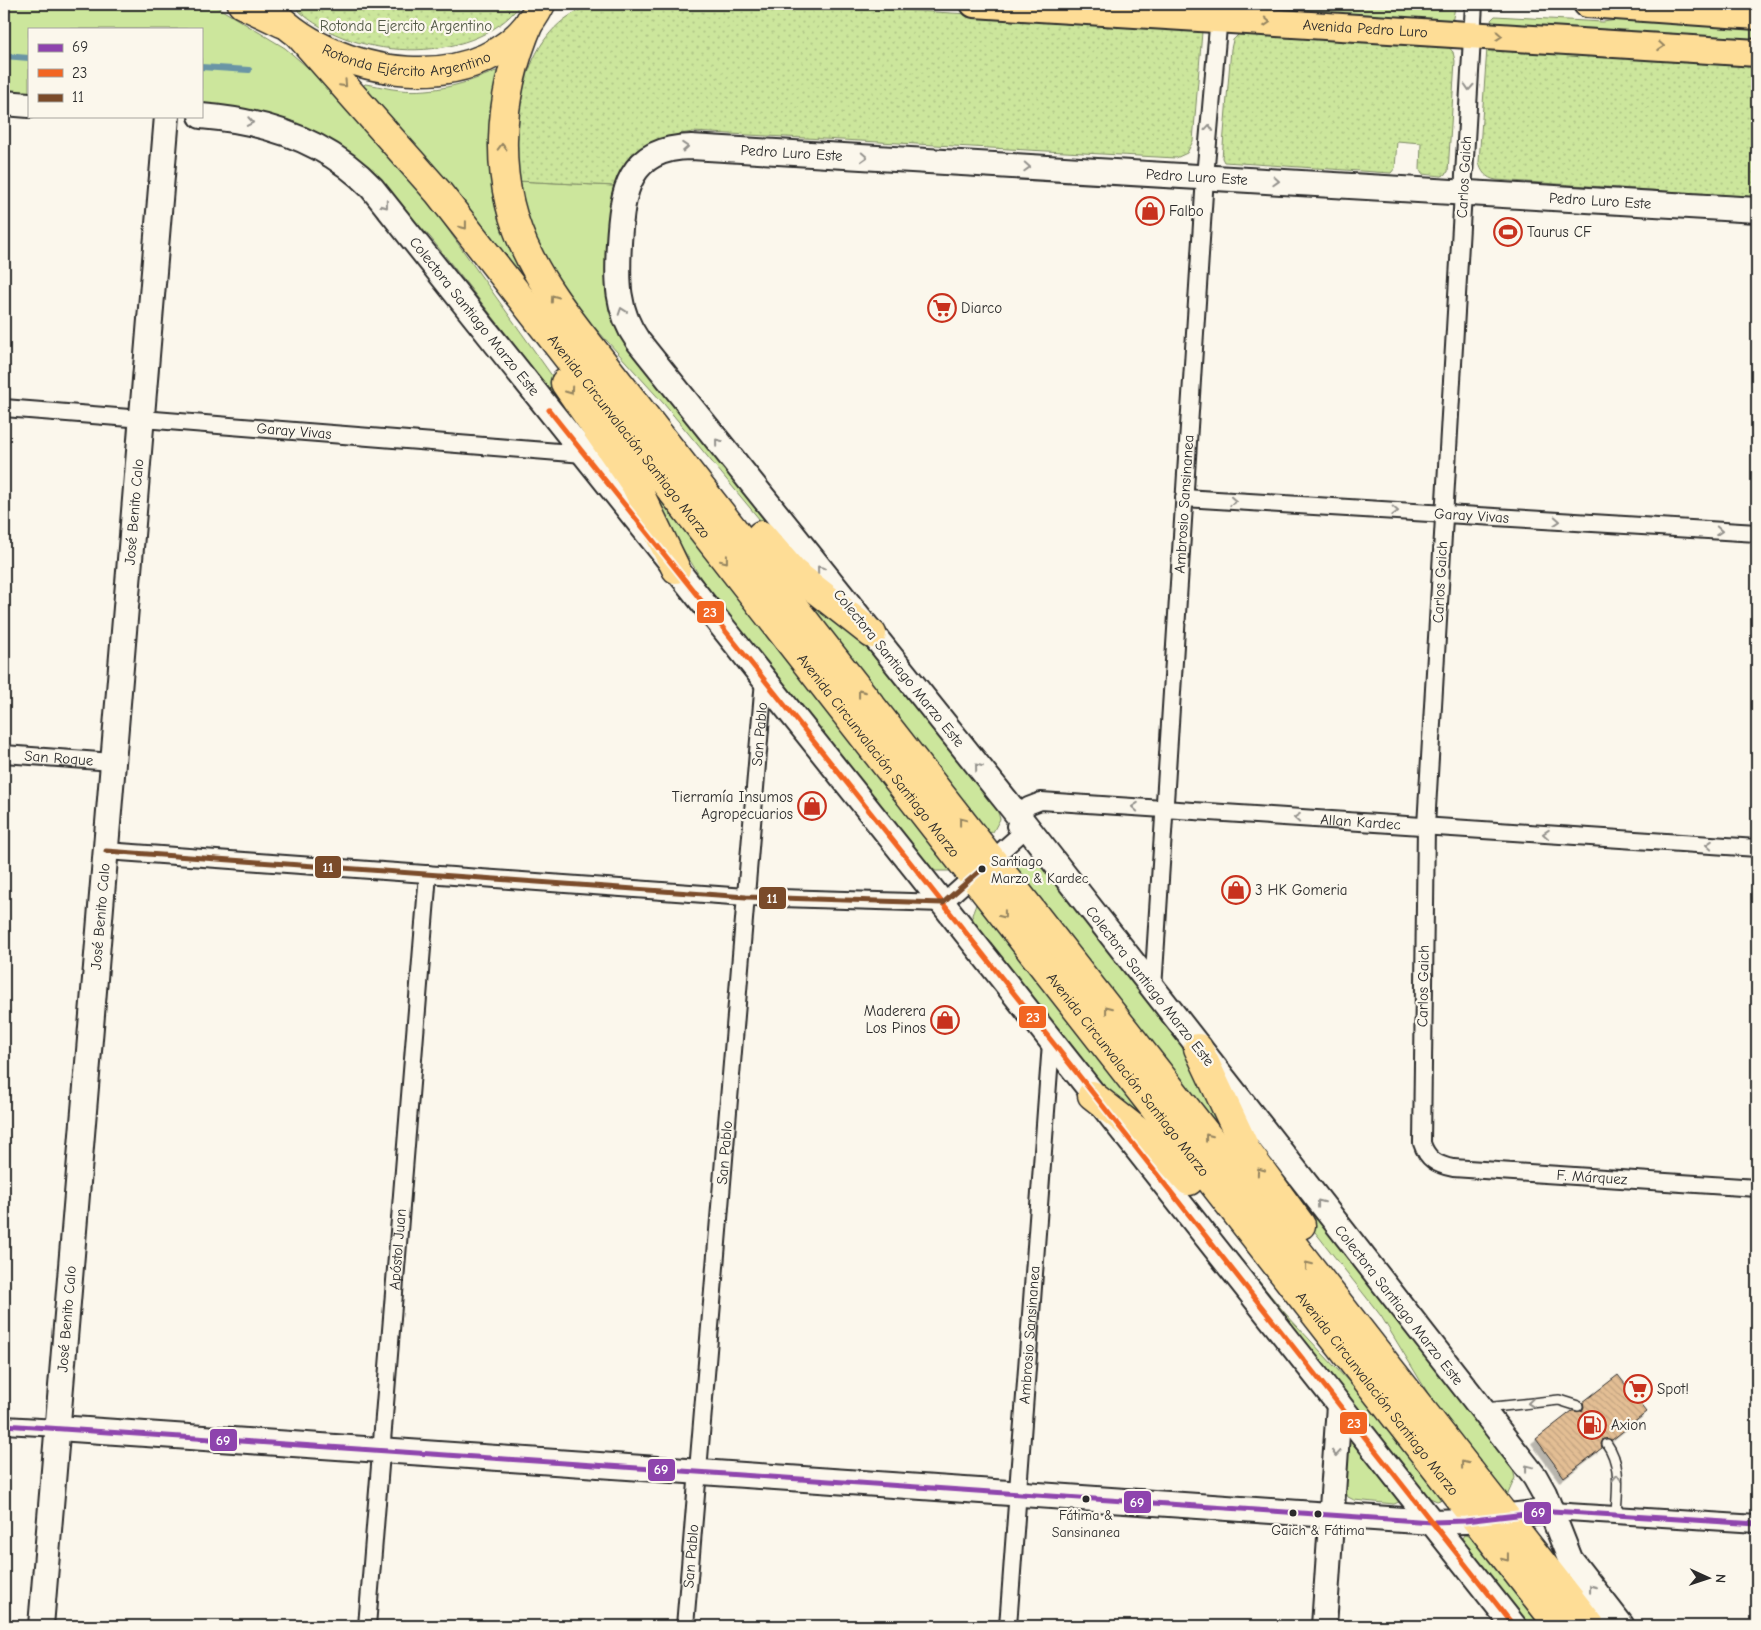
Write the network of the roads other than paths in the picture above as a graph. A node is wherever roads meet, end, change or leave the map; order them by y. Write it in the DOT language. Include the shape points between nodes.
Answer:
graph roads {
  1 [pos="242,4"];
  2 [pos="266,4"];
  3 [pos="974,4"];
  4 [pos="1474,4"];
  5 [pos="1587,4"];
  6 [pos="541,10"];
  7 [pos="1219,11"];
  8 [pos="1757,16"];
  9 [pos="293,30"];
  10 [pos="1472,34"];
  11 [pos="1757,53"];
  12 [pos="4,103"];
  13 [pos="28,105"];
  14 [pos="202,116"];
  15 [pos="167,118"];
  16 [pos="640,165"];
  17 [pos="1205,177"];
  18 [pos="1463,192"];
  19 [pos="1757,210"];
  20 [pos="491,260"];
  21 [pos="583,337"];
  22 [pos="4,408"];
  23 [pos="142,419"];
  24 [pos="584,454"];
  25 [pos="1184,498"];
  26 [pos="1444,514"];
  27 [pos="1757,533"];
  28 [pos="676,570"];
  29 [pos="872,634"];
  30 [pos="764,680"];
  31 [pos="4,754"];
  32 [pos="113,762"];
  33 [pos="1164,809"];
  34 [pos="1024,823"];
  35 [pos="1426,826"];
  36 [pos="1757,848"];
  37 [pos="106,851"];
  38 [pos="982,868"];
  39 [pos="428,874"];
  40 [pos="746,897"];
  41 [pos="943,903"];
  42 [pos="1152,990"];
  43 [pos="1051,1043"];
  44 [pos="1198,1048"];
  45 [pos="1092,1095"];
  46 [pos="1429,1158"];
  47 [pos="1757,1188"];
  48 [pos="1377,1393"];
  49 [pos="1339,1405"];
  50 [pos="1578,1406"];
  51 [pos="1481,1408"];
  52 [pos="1424,1414"];
  53 [pos="4,1425"];
  54 [pos="58,1428"];
  55 [pos="1606,1444"];
  56 [pos="381,1450"];
  57 [pos="698,1472"];
  58 [pos="1019,1494"];
  59 [pos="1552,1511"];
  60 [pos="1332,1515"];
  61 [pos="1616,1515"];
  62 [pos="1505,1516"];
  63 [pos="1476,1520"];
  64 [pos="1432,1522"];
  65 [pos="1757,1524"];
  66 [pos="1554,1621"];
  67 [pos="41,1626"];
  68 [pos="367,1626"];
  69 [pos="685,1626"];
  70 [pos="1008,1626"];
  71 [pos="1324,1626"];
  72 [pos="1514,1626"];
  73 [pos="1591,1626"];
  74 [pos="1622,1626"];
  1 -- 9 [label="highway"];
  2 -- 9 [label="highway, Rotonda Ejército Argentino"];
  3 -- 7 [label="main road, Avenida Pedro Luro"];
  4 -- 10 [label="street, Carlos Gaich"];
  5 -- 8 [label="main road"];
  6 -- 9 [label="highway, Rotonda Ejército Argentino" via="494,53 458,66 428,70 367,66 327,52"];
  21 -- 6 [label="highway, Avenida Circunvalación Santiago Marzo, one-way" via="530,258 506,190 502,137 505,103 512,70"];
  7 -- 10 [label="main road, Avenida Pedro Luro, one-way"];
  17 -- 7 [label="street, Ambrosio Sansinanea, one-way"];
  9 -- 20 [label="highway, Avenida Circunvalación Santiago Marzo, one-way" via="416,166"];
  10 -- 11 [label="main road, Avenida Pedro Luro, one-way"];
  10 -- 18 [label="street, Carlos Gaich, one-way"];
  12 -- 13 [label="street"];
  14 -- 24 [label="street, Colectora Santiago Marzo Este, one-way" via="250,122 282,131 329,154 362,178"];
  15 -- 23 [label="street, José Benito Calo"];
  16 -- 17 [label="street, Pedro Luro Este, one-way" via="661,152 691,147"];
  29 -- 16 [label="street, Colectora Santiago Marzo Este, one-way" via="626,322 617,283 621,212 627,186"];
  17 -- 18 [label="street, Pedro Luro Este, one-way"];
  17 -- 25 [label="street, Ambrosio Sansinanea"];
  18 -- 19 [label="street, Pedro Luro Este"];
  18 -- 26 [label="street, Carlos Gaich"];
  20 -- 28 [label="highway, one-way" via="542,349 636,484"];
  20 -- 38 [label="highway, Avenida Circunvalación Santiago Marzo, one-way"];
  21 -- 29 [label="highway" via="663,416 785,564"];
  38 -- 21 [label="highway, Avenida Circunvalación Santiago Marzo, one-way"];
  22 -- 23 [label="street, Garay Vivas"];
  23 -- 24 [label="street, Garay Vivas"];
  23 -- 32 [label="street, José Benito Calo"];
  24 -- 28 [label="street, Colectora Santiago Marzo Este"];
  25 -- 26 [label="street, Garay Vivas, one-way"];
  25 -- 33 [label="street, Ambrosio Sansinanea"];
  26 -- 27 [label="street, Garay Vivas, one-way"];
  26 -- 35 [label="street, Carlos Gaich"];
  28 -- 30 [label="street, Colectora Santiago Marzo Este"];
  34 -- 29 [label="street, Colectora Santiago Marzo Este, one-way"];
  30 -- 40 [label="street, San Pablo"];
  30 -- 41 [label="street, Colectora Santiago Marzo Este"];
  31 -- 32 [label="street, San Roque"];
  32 -- 37 [label="street, José Benito Calo"];
  33 -- 34 [label="street, Allan Kardec, one-way" via="1041,802 1028,806"];
  35 -- 33 [label="street, Allan Kardec, one-way"];
  33 -- 42 [label="street, Ambrosio Sansinanea"];
  34 -- 38 [label="street"];
  34 -- 42 [label="street, Colectora Santiago Marzo Este"];
  36 -- 35 [label="street, Allan Kardec, one-way"];
  35 -- 46 [label="street, Carlos Gaich" via="1420,1126 1422,1144"];
  37 -- 39 [label="street"];
  37 -- 54 [label="street, José Benito Calo"];
  38 -- 41 [label="street"];
  38 -- 48 [label="highway, Avenida Circunvalación Santiago Marzo, one-way"];
  52 -- 38 [label="highway, Avenida Circunvalación Santiago Marzo, one-way"];
  39 -- 40 [label="street"];
  39 -- 56 [label="street, Apóstol Juan"];
  40 -- 41 [label="street"];
  40 -- 57 [label="street, San Pablo"];
  41 -- 43 [label="street, Colectora Santiago Marzo Este"];
  42 -- 44 [label="street, Colectora Santiago Marzo Este"];
  43 -- 45 [label="street, Colectora Santiago Marzo Este"];
  43 -- 58 [label="street, Ambrosio Sansinanea"];
  51 -- 44 [label="street, Colectora Santiago Marzo Este, one-way"];
  52 -- 44 [label="highway, one-way" via="1380,1331 1252,1158"];
  45 -- 48 [label="highway" via="1172,1160 1281,1294"];
  45 -- 49 [label="street, Colectora Santiago Marzo Este"];
  46 -- 47 [label="street, F. Márquez" via="1453,1168"];
  48 -- 63 [label="highway, Avenida Circunvalación Santiago Marzo"];
  49 -- 60 [label="street, one-way"];
  49 -- 64 [label="street, Colectora Santiago Marzo Este"];
  50 -- 51 [label="lane, one-way" via="1559,1400"];
  59 -- 51 [label="street, Colectora Santiago Marzo Este, one-way" via="1535,1477"];
  62 -- 52 [label="highway, Avenida Circunvalación Santiago Marzo, one-way"];
  53 -- 54 [label="street"];
  54 -- 56 [label="street"];
  54 -- 67 [label="street, José Benito Calo"];
  61 -- 55 [label="lane, one-way" via="1618,1471 1614,1455"];
  56 -- 57 [label="street"];
  56 -- 68 [label="street, Apóstol Juan"];
  57 -- 58 [label="street"];
  57 -- 69 [label="street, San Pablo"];
  58 -- 60 [label="street"];
  58 -- 70 [label="street, Ambrosio Sansinanea"];
  59 -- 61 [label="street"];
  59 -- 62 [label="street"];
  74 -- 59 [label="street, Colectora Santiago Marzo Este, one-way" via="1570,1559"];
  60 -- 64 [label="street"];
  60 -- 71 [label="street"];
  61 -- 65 [label="street"];
  62 -- 63 [label="street"];
  62 -- 73 [label="highway, Avenida Circunvalación Santiago Marzo"];
  63 -- 64 [label="street"];
  63 -- 66 [label="highway, Avenida Circunvalación Santiago Marzo, one-way"];
  64 -- 72 [label="street, Colectora Santiago Marzo Este"];
}
